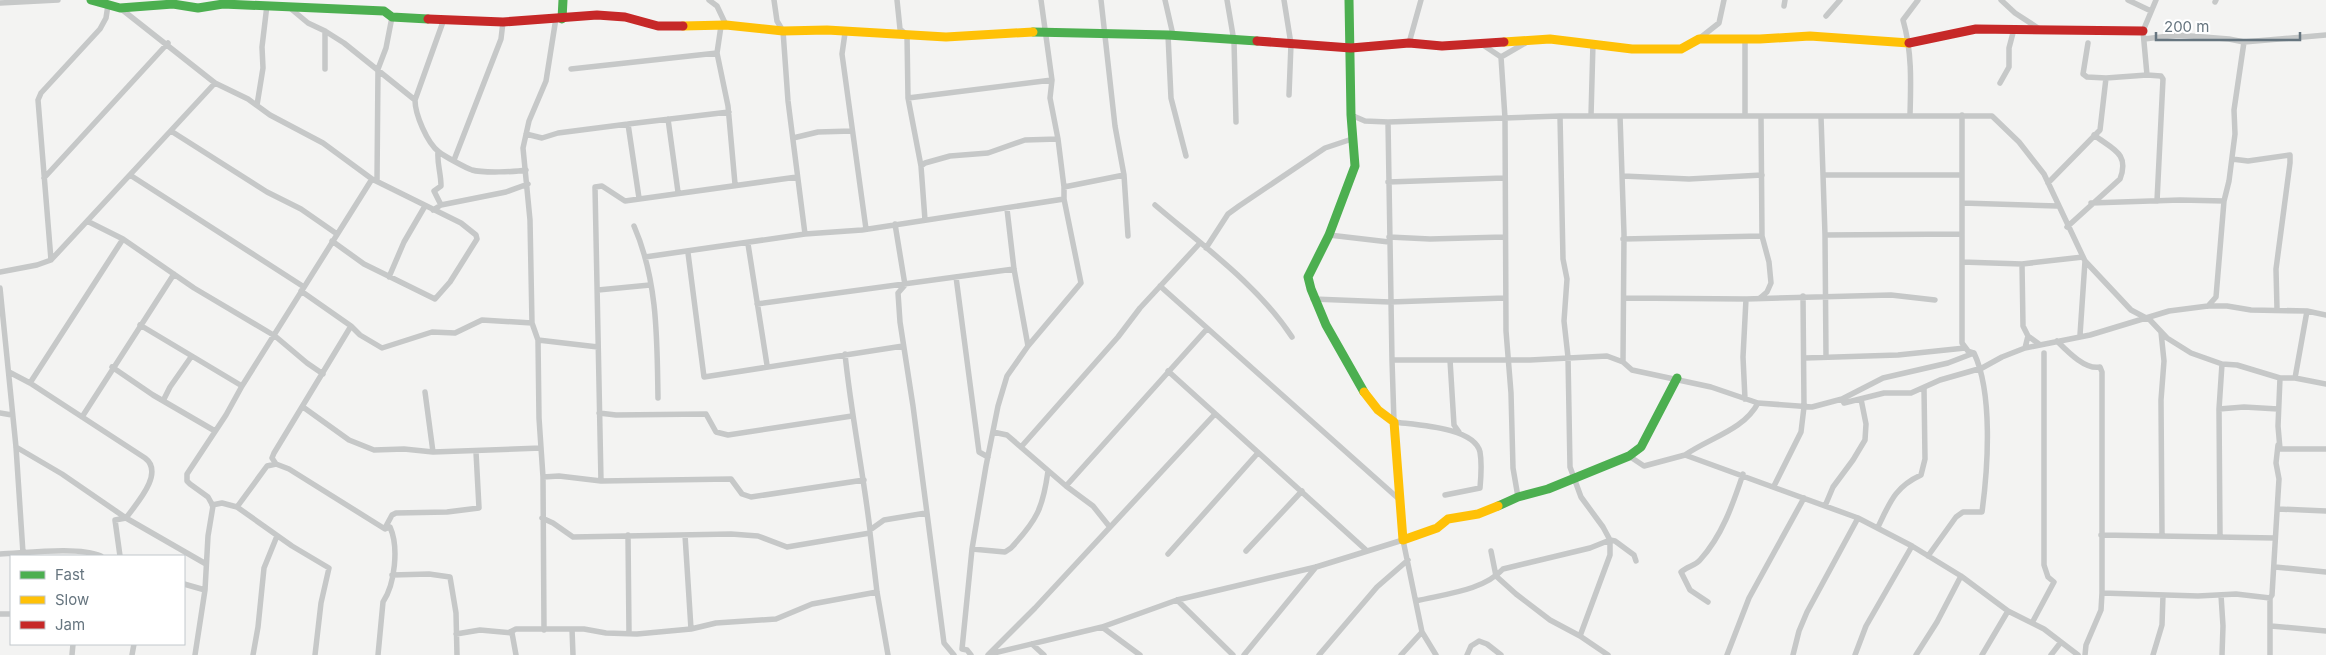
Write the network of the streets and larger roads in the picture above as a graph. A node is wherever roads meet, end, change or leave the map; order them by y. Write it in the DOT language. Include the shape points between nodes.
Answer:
graph roads {
  1 [pos="58,0"];
  2 [pos="91,0"];
  3 [pos="563,0"];
  4 [pos="709,0"];
  5 [pos="774,0"];
  6 [pos="897,0"];
  7 [pos="1041,0"];
  8 [pos="1101,0"];
  9 [pos="1165,0"];
  10 [pos="1227,0"];
  11 [pos="1284,0"];
  12 [pos="1349,0"];
  13 [pos="1421,0"];
  14 [pos="1724,0"];
  15 [pos="1840,0"];
  16 [pos="1918,0"];
  17 [pos="2128,0"];
  18 [pos="2156,0"];
  19 [pos="49,1"];
  20 [pos="2004,1"];
  21 [pos="174,2"];
  22 [pos="0,3"];
  23 [pos="267,4"];
  24 [pos="108,6"];
  25 [pos="288,6"];
  26 [pos="120,8"];
  27 [pos="2151,11"];
  28 [pos="392,16"];
  29 [pos="1826,16"];
  30 [pos="444,19"];
  31 [pos="559,19"];
  32 [pos="503,22"];
  33 [pos="724,25"];
  34 [pos="2038,28"];
  35 [pos="2014,29"];
  36 [pos="325,31"];
  37 [pos="783,31"];
  38 [pos="1046,31"];
  39 [pos="845,33"];
  40 [pos="907,35"];
  41 [pos="1106,35"];
  42 [pos="1171,35"];
  43 [pos="2143,35"];
  44 [pos="2326,35"];
  45 [pos="1699,39"];
  46 [pos="1531,40"];
  47 [pos="1744,40"];
  48 [pos="1234,41"];
  49 [pos="2244,42"];
  50 [pos="1409,43"];
  51 [pos="1479,43"];
  52 [pos="1593,43"];
  53 [pos="2088,43"];
  54 [pos="168,44"];
  55 [pos="1291,44"];
  56 [pos="1907,44"];
  57 [pos="1351,48"];
  58 [pos="717,52"];
  59 [pos="1501,57"];
  60 [pos="326,69"];
  61 [pos="378,69"];
  62 [pos="571,70"];
  63 [pos="2147,74"];
  64 [pos="2106,78"];
  65 [pos="1052,80"];
  66 [pos="216,82"];
  67 [pos="2000,83"];
  68 [pos="260,94"];
  69 [pos="1289,95"];
  70 [pos="908,98"];
  71 [pos="248,99"];
  72 [pos="415,100"];
  73 [pos="257,105"];
  74 [pos="729,112"];
  75 [pos="1351,115"];
  76 [pos="1746,115"];
  77 [pos="1910,115"];
  78 [pos="1962,115"];
  79 [pos="1560,116"];
  80 [pos="1591,116"];
  81 [pos="1620,116"];
  82 [pos="1760,116"];
  83 [pos="1821,117"];
  84 [pos="1505,118"];
  85 [pos="668,119"];
  86 [pos="1236,122"];
  87 [pos="1388,122"];
  88 [pos="628,124"];
  89 [pos="171,131"];
  90 [pos="852,131"];
  91 [pos="526,134"];
  92 [pos="2094,135"];
  93 [pos="793,138"];
  94 [pos="1058,139"];
  95 [pos="1352,140"];
  96 [pos="438,152"];
  97 [pos="1186,156"];
  98 [pos="2232,159"];
  99 [pos="454,160"];
  100 [pos="921,166"];
  101 [pos="526,170"];
  102 [pos="130,175"];
  103 [pos="1124,175"];
  104 [pos="1762,175"];
  105 [pos="1823,175"];
  106 [pos="1962,175"];
  107 [pos="1624,176"];
  108 [pos="797,177"];
  109 [pos="44,178"];
  110 [pos="1504,178"];
  111 [pos="374,180"];
  112 [pos="1388,182"];
  113 [pos="2048,183"];
  114 [pos="528,184"];
  115 [pos="735,184"];
  116 [pos="1064,186"];
  117 [pos="678,192"];
  118 [pos="639,198"];
  119 [pos="1064,199"];
  120 [pos="2157,201"];
  121 [pos="2224,202"];
  122 [pos="1962,203"];
  123 [pos="2091,203"];
  124 [pos="441,205"];
  125 [pos="1155,205"];
  126 [pos="425,206"];
  127 [pos="2057,206"];
  128 [pos="1007,209"];
  129 [pos="433,210"];
  130 [pos="925,220"];
  131 [pos="88,221"];
  132 [pos="895,224"];
  133 [pos="634,226"];
  134 [pos="2067,227"];
  135 [pos="866,229"];
  136 [pos="337,234"];
  137 [pos="806,234"];
  138 [pos="1962,234"];
  139 [pos="1329,235"];
  140 [pos="1824,235"];
  141 [pos="1128,236"];
  142 [pos="1762,236"];
  143 [pos="1504,237"];
  144 [pos="123,239"];
  145 [pos="1624,239"];
  146 [pos="1389,240"];
  147 [pos="332,242"];
  148 [pos="1200,243"];
  149 [pos="748,244"];
  150 [pos="1206,248"];
  151 [pos="688,253"];
  152 [pos="645,257"];
  153 [pos="2084,259"];
  154 [pos="51,260"];
  155 [pos="1962,262"];
  156 [pos="2022,264"];
  157 [pos="1014,269"];
  158 [pos="0,272"];
  159 [pos="174,274"];
  160 [pos="389,277"];
  161 [pos="956,277"];
  162 [pos="905,284"];
  163 [pos="650,285"];
  164 [pos="1160,286"];
  165 [pos="0,288"];
  166 [pos="302,289"];
  167 [pos="598,290"];
  168 [pos="1803,296"];
  169 [pos="1825,296"];
  170 [pos="2216,297"];
  171 [pos="1505,298"];
  172 [pos="1624,298"];
  173 [pos="1760,298"];
  174 [pos="1313,299"];
  175 [pos="1746,299"];
  176 [pos="1935,300"];
  177 [pos="1390,302"];
  178 [pos="757,304"];
  179 [pos="2208,306"];
  180 [pos="2227,306"];
  181 [pos="2277,309"];
  182 [pos="2307,311"];
  183 [pos="2326,315"];
  184 [pos="2145,318"];
  185 [pos="532,323"];
  186 [pos="140,325"];
  187 [pos="351,326"];
  188 [pos="1206,330"];
  189 [pos="2161,332"];
  190 [pos="2080,335"];
  191 [pos="275,336"];
  192 [pos="2028,336"];
  193 [pos="1292,337"];
  194 [pos="538,340"];
  195 [pos="2057,342"];
  196 [pos="2039,344"];
  197 [pos="903,346"];
  198 [pos="1028,346"];
  199 [pos="598,347"];
  200 [pos="1965,348"];
  201 [pos="2025,348"];
  202 [pos="1974,353"];
  203 [pos="2044,353"];
  204 [pos="846,354"];
  205 [pos="192,357"];
  206 [pos="1568,357"];
  207 [pos="1826,357"];
  208 [pos="1805,358"];
  209 [pos="1392,360"];
  210 [pos="1450,360"];
  211 [pos="1508,360"];
  212 [pos="1623,362"];
  213 [pos="2222,364"];
  214 [pos="767,365"];
  215 [pos="112,367"];
  216 [pos="1982,368"];
  217 [pos="1168,371"];
  218 [pos="9,372"];
  219 [pos="323,374"];
  220 [pos="1676,378"];
  221 [pos="2280,378"];
  222 [pos="2295,378"];
  223 [pos="30,383"];
  224 [pos="2326,384"];
  225 [pos="242,386"];
  226 [pos="1924,388"];
  227 [pos="425,392"];
  228 [pos="658,398"];
  229 [pos="1745,399"];
  230 [pos="1842,399"];
  231 [pos="1861,399"];
  232 [pos="163,401"];
  233 [pos="1758,403"];
  234 [pos="304,407"];
  235 [pos="1804,407"];
  236 [pos="2219,409"];
  237 [pos="2278,409"];
  238 [pos="0,413"];
  239 [pos="599,413"];
  240 [pos="1215,414"];
  241 [pos="12,415"];
  242 [pos="852,416"];
  243 [pos="82,418"];
  244 [pos="1394,422"];
  245 [pos="215,431"];
  246 [pos="993,432"];
  247 [pos="1459,432"];
  248 [pos="16,447"];
  249 [pos="1021,447"];
  250 [pos="541,448"];
  251 [pos="2280,449"];
  252 [pos="2326,449"];
  253 [pos="478,451"];
  254 [pos="433,452"];
  255 [pos="1257,454"];
  256 [pos="1685,455"];
  257 [pos="1629,456"];
  258 [pos="988,457"];
  259 [pos="276,464"];
  260 [pos="1048,471"];
  261 [pos="1744,474"];
  262 [pos="543,477"];
  263 [pos="1572,479"];
  264 [pos="864,480"];
  265 [pos="601,481"];
  266 [pos="1066,486"];
  267 [pos="1774,486"];
  268 [pos="1302,491"];
  269 [pos="1445,495"];
  270 [pos="1518,497"];
  271 [pos="1804,498"];
  272 [pos="1400,500"];
  273 [pos="212,505"];
  274 [pos="1825,506"];
  275 [pos="237,507"];
  276 [pos="2278,508"];
  277 [pos="2326,511"];
  278 [pos="926,513"];
  279 [pos="126,518"];
  280 [pos="542,518"];
  281 [pos="1858,518"];
  282 [pos="1109,526"];
  283 [pos="1878,527"];
  284 [pos="385,529"];
  285 [pos="870,532"];
  286 [pos="2101,534"];
  287 [pos="628,535"];
  288 [pos="685,535"];
  289 [pos="2162,535"];
  290 [pos="277,536"];
  291 [pos="2220,536"];
  292 [pos="2275,538"];
  293 [pos="1403,540"];
  294 [pos="1610,540"];
  295 [pos="1912,546"];
  296 [pos="972,549"];
  297 [pos="1366,550"];
  298 [pos="1246,551"];
  299 [pos="1491,551"];
  300 [pos="23,553"];
  301 [pos="0,554"];
  302 [pos="1168,554"];
  303 [pos="98,555"];
  304 [pos="120,555"];
  305 [pos="1928,556"];
  306 [pos="1408,560"];
  307 [pos="1636,561"];
  308 [pos="206,564"];
  309 [pos="1316,567"];
  310 [pos="2274,567"];
  311 [pos="2326,572"];
  312 [pos="392,575"];
  313 [pos="1496,576"];
  314 [pos="1962,576"];
  315 [pos="185,584"];
  316 [pos="205,590"];
  317 [pos="877,592"];
  318 [pos="2102,592"];
  319 [pos="2163,595"];
  320 [pos="2221,595"];
  321 [pos="2270,598"];
  322 [pos="1177,600"];
  323 [pos="1416,601"];
  324 [pos="1708,602"];
  325 [pos="2008,610"];
  326 [pos="2032,623"];
  327 [pos="2271,626"];
  328 [pos="1102,627"];
  329 [pos="572,629"];
  330 [pos="691,629"];
  331 [pos="544,630"];
  332 [pos="2326,631"];
  333 [pos="1422,632"];
  334 [pos="512,633"];
  335 [pos="629,633"];
  336 [pos="456,634"];
  337 [pos="1580,636"];
  338 [pos="2061,642"];
  339 [pos="1032,644"];
  340 [pos="962,648"];
  341 [pos="195,655"];
  342 [pos="253,655"];
  343 [pos="315,655"];
  344 [pos="378,655"];
  345 [pos="457,655"];
  346 [pos="516,655"];
  347 [pos="573,655"];
  348 [pos="888,655"];
  349 [pos="954,655"];
  350 [pos="971,655"];
  351 [pos="987,655"];
  352 [pos="1044,655"];
  353 [pos="1140,655"];
  354 [pos="1233,655"];
  355 [pos="1244,655"];
  356 [pos="1318,655"];
  357 [pos="1401,655"];
  358 [pos="1436,655"];
  359 [pos="1468,655"];
  360 [pos="1501,655"];
  361 [pos="1608,655"];
  362 [pos="1727,655"];
  363 [pos="1793,655"];
  364 [pos="1854,655"];
  365 [pos="1916,655"];
  366 [pos="1982,655"];
  367 [pos="2051,655"];
  368 [pos="2078,655"];
  369 [pos="2085,655"];
  370 [pos="2153,655"];
  371 [pos="2222,655"];
  372 [pos="2270,655"];
  1 -- 19 [label="street"];
  2 -- 24 [label="street"];
  3 -- 31 [label="street"];
  4 -- 33 [label="street" via="717,6"];
  5 -- 37 [label="street" via="777,21"];
  6 -- 40 [label="street" via="900,29"];
  7 -- 38 [label="street"];
  8 -- 41 [label="street"];
  9 -- 42 [label="street"];
  10 -- 48 [label="street"];
  11 -- 55 [label="street"];
  12 -- 57 [label="street"];
  13 -- 50 [label="street"];
  14 -- 45 [label="street" via="1719,23"];
  15 -- 29 [label="street"];
  16 -- 56 [label="street" via="1903,20"];
  17 -- 27 [label="street"];
  18 -- 27 [label="street"];
  19 -- 22 [label="street"];
  20 -- 34 [label="street"];
  21 -- 23 [label="street" via="198,8 223,4"];
  21 -- 26 [label="street"];
  23 -- 25 [label="street"];
  23 -- 68 [label="street"];
  24 -- 26 [label="street"];
  24 -- 109 [label="street" via="100,29 38,100"];
  25 -- 28 [label="street" via="384,11"];
  25 -- 36 [label="street" via="308,23"];
  26 -- 54 [label="street"];
  27 -- 43 [label="street"];
  28 -- 30 [label="street"];
  28 -- 61 [label="street"];
  30 -- 32 [label="street"];
  30 -- 72 [label="street"];
  31 -- 32 [label="street"];
  31 -- 33 [label="street" via="597,15 625,17 658,26"];
  31 -- 91 [label="street" via="546,81"];
  32 -- 99 [label="street" via="500,39"];
  33 -- 37 [label="street"];
  33 -- 58 [label="street"];
  34 -- 35 [label="street"];
  34 -- 43 [label="street"];
  35 -- 56 [label="street" via="1976,28"];
  35 -- 67 [label="street" via="2009,48 2009,68"];
  36 -- 60 [label="street"];
  36 -- 61 [label="street"];
  37 -- 39 [label="street"];
  37 -- 93 [label="street"];
  38 -- 40 [label="street" via="946,37"];
  38 -- 41 [label="street"];
  38 -- 65 [label="street"];
  39 -- 40 [label="street"];
  39 -- 90 [label="street" via="842,54"];
  40 -- 70 [label="street"];
  41 -- 42 [label="street"];
  41 -- 103 [label="street" via="1115,126"];
  42 -- 48 [label="street"];
  42 -- 97 [label="street" via="1171,98"];
  43 -- 49 [label="street"];
  43 -- 63 [label="street"];
  44 -- 49 [label="street"];
  45 -- 47 [label="street"];
  45 -- 52 [label="street" via="1681,49 1632,49"];
  46 -- 51 [label="street"];
  46 -- 52 [label="street"];
  46 -- 59 [label="street"];
  47 -- 56 [label="street" via="1810,36"];
  47 -- 76 [label="street"];
  48 -- 55 [label="street"];
  48 -- 86 [label="street"];
  49 -- 98 [label="street" via="2234,110"];
  50 -- 51 [label="street" via="1442,46"];
  50 -- 57 [label="street"];
  51 -- 59 [label="street"];
  52 -- 80 [label="street"];
  53 -- 64 [label="street" via="2083,74"];
  54 -- 66 [label="street"];
  54 -- 109 [label="street"];
  55 -- 57 [label="street"];
  55 -- 69 [label="street"];
  56 -- 77 [label="street" via="1912,56"];
  57 -- 75 [label="street"];
  58 -- 62 [label="street"];
  58 -- 74 [label="street"];
  59 -- 84 [label="street"];
  61 -- 72 [label="street"];
  61 -- 111 [label="street"];
  63 -- 64 [label="street"];
  63 -- 120 [label="street" via="2163,79"];
  64 -- 92 [label="street" via="2100,130"];
  65 -- 70 [label="street"];
  65 -- 94 [label="street" via="1050,98"];
  66 -- 71 [label="street"];
  66 -- 89 [label="street"];
  68 -- 71 [label="street"];
  68 -- 73 [label="street"];
  70 -- 100 [label="street"];
  71 -- 73 [label="street"];
  72 -- 96 [label="street" via="420,123"];
  73 -- 111 [label="street" via="323,143"];
  74 -- 85 [label="street"];
  74 -- 115 [label="street"];
  75 -- 87 [label="street" via="1365,121"];
  75 -- 95 [label="street"];
  76 -- 81 [label="street"];
  76 -- 82 [label="street"];
  77 -- 78 [label="street"];
  77 -- 83 [label="street"];
  78 -- 106 [label="street"];
  78 -- 113 [label="street" via="1992,116 2019,142"];
  79 -- 80 [label="street"];
  79 -- 84 [label="street"];
  79 -- 206 [label="street" via="1563,259 1567,279 1564,321"];
  80 -- 81 [label="street"];
  81 -- 107 [label="street"];
  82 -- 83 [label="street"];
  82 -- 104 [label="street"];
  83 -- 105 [label="street"];
  84 -- 87 [label="street"];
  84 -- 110 [label="street"];
  85 -- 88 [label="street"];
  85 -- 117 [label="street"];
  87 -- 112 [label="street"];
  88 -- 91 [label="street" via="542,138"];
  88 -- 118 [label="street"];
  89 -- 102 [label="street"];
  89 -- 136 [label="street" via="267,192 302,209"];
  90 -- 93 [label="street" via="818,132"];
  90 -- 135 [label="street"];
  91 -- 101 [label="street" via="523,148"];
  92 -- 113 [label="street"];
  92 -- 123 [label="street" via="2120,153 2123,171 2120,179"];
  93 -- 108 [label="street"];
  94 -- 100 [label="street" via="1025,140 988,153 950,156"];
  94 -- 116 [label="street"];
  95 -- 139 [label="street" via="1355,166 1352,179"];
  95 -- 150 [label="street" via="1324,148 1228,214"];
  96 -- 99 [label="street"];
  96 -- 124 [label="street" via="441,186 434,191"];
  98 -- 121 [label="street"];
  98 -- 181 [label="street" via="2248,161 2290,155 2276,270"];
  99 -- 101 [label="street" via="474,171"];
  100 -- 130 [label="street"];
  101 -- 114 [label="street"];
  102 -- 131 [label="street"];
  102 -- 166 [label="street"];
  103 -- 116 [label="street"];
  103 -- 141 [label="street"];
  104 -- 107 [label="street" via="1689,179"];
  104 -- 142 [label="street"];
  105 -- 106 [label="street"];
  105 -- 140 [label="street"];
  106 -- 122 [label="street"];
  107 -- 145 [label="street"];
  108 -- 115 [label="street"];
  108 -- 137 [label="street"];
  109 -- 154 [label="street"];
  110 -- 112 [label="street"];
  110 -- 143 [label="street"];
  111 -- 126 [label="street"];
  111 -- 136 [label="street"];
  112 -- 146 [label="street"];
  113 -- 127 [label="street"];
  114 -- 124 [label="street" via="506,192"];
  114 -- 185 [label="street"];
  115 -- 117 [label="street"];
  116 -- 119 [label="street"];
  117 -- 118 [label="street"];
  118 -- 167 [label="street" via="625,201 602,186 595,187"];
  119 -- 128 [label="street"];
  119 -- 198 [label="street" via="1080,283"];
  120 -- 121 [label="street"];
  120 -- 123 [label="street"];
  121 -- 170 [label="street"];
  122 -- 127 [label="street"];
  122 -- 138 [label="street"];
  123 -- 134 [label="street"];
  124 -- 129 [label="street"];
  125 -- 148 [label="street"];
  126 -- 129 [label="street"];
  126 -- 160 [label="street"];
  127 -- 134 [label="street"];
  128 -- 130 [label="street"];
  128 -- 157 [label="street"];
  129 -- 160 [label="street" via="461,223 476,235 466,260 435,299"];
  130 -- 132 [label="street"];
  131 -- 144 [label="street"];
  131 -- 154 [label="street"];
  132 -- 135 [label="street"];
  132 -- 162 [label="street"];
  133 -- 152 [label="street"];
  134 -- 153 [label="street"];
  135 -- 137 [label="street"];
  136 -- 147 [label="street"];
  137 -- 149 [label="street"];
  138 -- 140 [label="street"];
  138 -- 155 [label="street"];
  139 -- 146 [label="street"];
  139 -- 174 [label="street" via="1308,277"];
  140 -- 169 [label="street"];
  142 -- 145 [label="street"];
  142 -- 173 [label="street" via="1771,283"];
  143 -- 146 [label="street"];
  143 -- 171 [label="street"];
  144 -- 159 [label="street"];
  144 -- 223 [label="street"];
  145 -- 172 [label="street"];
  146 -- 177 [label="street"];
  147 -- 160 [label="street"];
  147 -- 166 [label="street"];
  148 -- 150 [label="street"];
  148 -- 164 [label="street"];
  149 -- 151 [label="street"];
  149 -- 178 [label="street"];
  150 -- 193 [label="street" via="1275,312"];
  151 -- 152 [label="street"];
  151 -- 214 [label="street" via="704,376"];
  152 -- 163 [label="street"];
  153 -- 156 [label="street"];
  153 -- 184 [label="street" via="2126,305"];
  153 -- 190 [label="street"];
  154 -- 158 [label="street"];
  155 -- 156 [label="street"];
  155 -- 200 [label="street" via="1962,343"];
  156 -- 192 [label="street" via="2023,326"];
  157 -- 161 [label="street"];
  157 -- 198 [label="street"];
  159 -- 186 [label="street"];
  159 -- 191 [label="street"];
  161 -- 162 [label="street"];
  161 -- 258 [label="street" via="980,452"];
  162 -- 178 [label="street"];
  162 -- 197 [label="street" via="898,293"];
  163 -- 167 [label="street"];
  163 -- 228 [label="street" via="657,318"];
  164 -- 188 [label="street"];
  164 -- 249 [label="street"];
  165 -- 218 [label="street"];
  166 -- 187 [label="street"];
  166 -- 191 [label="street"];
  167 -- 199 [label="street"];
  168 -- 169 [label="street"];
  168 -- 173 [label="street"];
  168 -- 208 [label="street"];
  169 -- 176 [label="street" via="1891,295"];
  169 -- 207 [label="street"];
  170 -- 179 [label="street"];
  170 -- 180 [label="street"];
  171 -- 177 [label="street"];
  171 -- 211 [label="street"];
  172 -- 175 [label="street"];
  172 -- 212 [label="street"];
  173 -- 175 [label="street"];
  174 -- 177 [label="street"];
  174 -- 244 [label="street" via="1358,382 1379,411"];
  175 -- 229 [label="street"];
  177 -- 209 [label="street"];
  178 -- 214 [label="street"];
  179 -- 180 [label="street"];
  179 -- 184 [label="street"];
  180 -- 181 [label="street" via="2251,310"];
  181 -- 182 [label="street"];
  182 -- 183 [label="street"];
  182 -- 222 [label="street"];
  184 -- 189 [label="street"];
  184 -- 190 [label="street" via="2090,335"];
  185 -- 187 [label="street" via="482,320 461,331 432,332 382,348"];
  185 -- 194 [label="street"];
  186 -- 205 [label="street"];
  186 -- 215 [label="street"];
  187 -- 219 [label="street"];
  188 -- 217 [label="street"];
  188 -- 272 [label="street"];
  189 -- 213 [label="street" via="2184,350"];
  189 -- 289 [label="street" via="2164,361 2161,400"];
  190 -- 195 [label="street"];
  191 -- 219 [label="street"];
  191 -- 225 [label="street"];
  192 -- 196 [label="street"];
  192 -- 201 [label="street"];
  194 -- 199 [label="street"];
  194 -- 250 [label="street"];
  195 -- 196 [label="street"];
  195 -- 286 [label="street" via="2085,364 2100,367 2102,372"];
  196 -- 201 [label="street"];
  197 -- 204 [label="street"];
  197 -- 278 [label="street"];
  198 -- 246 [label="street" via="1007,376"];
  199 -- 239 [label="street"];
  200 -- 202 [label="street"];
  200 -- 207 [label="street" via="1915,354"];
  201 -- 216 [label="street"];
  202 -- 216 [label="street"];
  202 -- 230 [label="street" via="1948,363 1883,378"];
  203 -- 326 [label="street" via="2044,565 2048,577 2054,582"];
  204 -- 214 [label="street"];
  204 -- 242 [label="street"];
  205 -- 225 [label="street"];
  205 -- 232 [label="street"];
  206 -- 211 [label="street"];
  206 -- 212 [label="street" via="1607,356"];
  206 -- 263 [label="street"];
  207 -- 208 [label="street"];
  208 -- 235 [label="street"];
  209 -- 210 [label="street"];
  209 -- 244 [label="street"];
  210 -- 211 [label="street"];
  210 -- 247 [label="street" via="1454,425"];
  211 -- 270 [label="street" via="1513,468"];
  212 -- 220 [label="street" via="1632,370"];
  213 -- 221 [label="street" via="2237,365"];
  213 -- 236 [label="street"];
  215 -- 232 [label="street"];
  215 -- 243 [label="street"];
  216 -- 226 [label="street"];
  216 -- 305 [label="street" via="1986,441 1982,512 1963,512 1956,517"];
  217 -- 240 [label="street"];
  217 -- 266 [label="street"];
  218 -- 223 [label="street"];
  218 -- 241 [label="street"];
  219 -- 234 [label="street"];
  220 -- 229 [label="street"];
  220 -- 257 [label="street" via="1641,447"];
  221 -- 222 [label="street"];
  221 -- 237 [label="street"];
  222 -- 224 [label="street"];
  223 -- 243 [label="street"];
  225 -- 245 [label="street"];
  226 -- 231 [label="street" via="1911,393 1884,393"];
  226 -- 283 [label="street" via="1925,459 1921,475 1906,482 1892,499"];
  227 -- 254 [label="street"];
  229 -- 233 [label="street"];
  230 -- 231 [label="street" via="1844,403"];
  230 -- 235 [label="street"];
  231 -- 274 [label="street" via="1866,440 1833,487"];
  232 -- 245 [label="street"];
  233 -- 235 [label="street"];
  233 -- 256 [label="street" via="1754,412 1744,420"];
  234 -- 254 [label="street" via="348,440 365,448"];
  234 -- 259 [label="street" via="274,453 272,458"];
  235 -- 267 [label="street" via="1801,432"];
  236 -- 237 [label="street" via="2244,406"];
  236 -- 291 [label="street"];
  237 -- 251 [label="street"];
  238 -- 241 [label="street"];
  239 -- 242 [label="street" via="706,414 716,432 728,435"];
  239 -- 265 [label="street"];
  240 -- 255 [label="street"];
  240 -- 282 [label="street"];
  241 -- 248 [label="street"];
  242 -- 264 [label="street"];
  243 -- 279 [label="street" via="151,464 148,485"];
  244 -- 247 [label="street"];
  244 -- 272 [label="street"];
  245 -- 273 [label="street" via="186,478 211,500"];
  246 -- 249 [label="street" via="1007,435"];
  246 -- 258 [label="street"];
  247 -- 269 [label="street" via="1474,442 1480,452 1480,488"];
  248 -- 279 [label="street"];
  248 -- 300 [label="street"];
  249 -- 260 [label="street"];
  250 -- 253 [label="street"];
  250 -- 262 [label="street"];
  251 -- 252 [label="street"];
  251 -- 276 [label="street" via="2278,445"];
  253 -- 254 [label="street"];
  253 -- 284 [label="street" via="475,470 479,508 396,513"];
  255 -- 268 [label="street"];
  255 -- 302 [label="street"];
  256 -- 257 [label="street" via="1644,466"];
  256 -- 261 [label="street"];
  257 -- 263 [label="street"];
  258 -- 296 [label="street"];
  259 -- 275 [label="street" via="267,466"];
  259 -- 284 [label="street"];
  260 -- 266 [label="street"];
  260 -- 296 [label="street" via="1038,516 1011,548 1005,552"];
  261 -- 267 [label="street"];
  261 -- 324 [label="street" via="1727,518 1703,557 1682,572 1690,590"];
  262 -- 265 [label="street"];
  262 -- 280 [label="street"];
  263 -- 270 [label="street"];
  263 -- 294 [label="street"];
  264 -- 265 [label="street" via="751,497 742,494 731,479"];
  264 -- 285 [label="street"];
  266 -- 282 [label="street" via="1093,506"];
  267 -- 271 [label="street"];
  268 -- 297 [label="street"];
  268 -- 298 [label="street"];
  270 -- 293 [label="street" via="1478,514 1448,520 1437,528"];
  271 -- 274 [label="street"];
  271 -- 362 [label="street" via="1749,598"];
  272 -- 293 [label="street"];
  273 -- 275 [label="street" via="222,503"];
  273 -- 308 [label="street"];
  274 -- 281 [label="street"];
  275 -- 290 [label="street"];
  276 -- 277 [label="street"];
  276 -- 292 [label="street"];
  278 -- 285 [label="street" via="884,520"];
  278 -- 349 [label="street" via="944,643"];
  279 -- 304 [label="street" via="116,520"];
  279 -- 308 [label="street"];
  280 -- 287 [label="street" via="553,522 572,537"];
  280 -- 331 [label="street"];
  281 -- 283 [label="street"];
  281 -- 363 [label="street" via="1807,612 1798,631"];
  282 -- 351 [label="street" via="1035,608"];
  283 -- 295 [label="street" via="1880,531"];
  284 -- 312 [label="street" via="390,527 392,532 395,567"];
  285 -- 288 [label="street" via="787,546 758,536"];
  285 -- 317 [label="street"];
  286 -- 289 [label="street"];
  286 -- 318 [label="street"];
  287 -- 288 [label="street"];
  287 -- 335 [label="street"];
  288 -- 330 [label="street"];
  289 -- 291 [label="street"];
  290 -- 342 [label="street" via="264,568"];
  290 -- 343 [label="street" via="329,568"];
  291 -- 292 [label="street"];
  292 -- 310 [label="street"];
  293 -- 297 [label="street"];
  293 -- 306 [label="street"];
  294 -- 307 [label="street" via="1634,554"];
  294 -- 313 [label="street" via="1590,548 1502,569"];
  294 -- 337 [label="street" via="1610,555"];
  295 -- 305 [label="street"];
  295 -- 364 [label="street" via="1866,626"];
  296 -- 340 [label="street"];
  297 -- 309 [label="street"];
  299 -- 313 [label="street"];
  300 -- 301 [label="street"];
  300 -- 303 [label="street" via="78,551"];
  305 -- 314 [label="street"];
  306 -- 323 [label="street"];
  306 -- 356 [label="street" via="1377,588"];
  308 -- 316 [label="street"];
  309 -- 322 [label="street"];
  309 -- 355 [label="street"];
  310 -- 311 [label="street"];
  310 -- 321 [label="street"];
  312 -- 336 [label="street" via="429,574 450,578"];
  312 -- 344 [label="street" via="388,595 383,602"];
  313 -- 323 [label="street" via="1470,588"];
  313 -- 337 [label="street" via="1550,620"];
  314 -- 325 [label="street"];
  314 -- 365 [label="street"];
  315 -- 316 [label="street"];
  316 -- 341 [label="street"];
  317 -- 330 [label="street" via="812,604 776,619 716,623"];
  317 -- 348 [label="street"];
  318 -- 319 [label="street"];
  318 -- 369 [label="street" via="2101,610"];
  319 -- 320 [label="street"];
  319 -- 370 [label="street" via="2162,625"];
  320 -- 321 [label="street"];
  320 -- 371 [label="street"];
  321 -- 327 [label="street"];
  322 -- 328 [label="street"];
  322 -- 354 [label="street"];
  323 -- 333 [label="street"];
  325 -- 326 [label="street"];
  325 -- 366 [label="street"];
  326 -- 338 [label="street"];
  327 -- 332 [label="street"];
  327 -- 372 [label="street"];
  328 -- 339 [label="street"];
  328 -- 353 [label="street"];
  329 -- 331 [label="street"];
  329 -- 335 [label="street"];
  329 -- 347 [label="street"];
  330 -- 335 [label="street"];
  331 -- 334 [label="street" via="516,629"];
  333 -- 357 [label="street"];
  333 -- 358 [label="street"];
  334 -- 336 [label="street" via="480,630"];
  334 -- 346 [label="street"];
  336 -- 345 [label="street"];
  337 -- 361 [label="street"];
  338 -- 367 [label="street"];
  338 -- 368 [label="street"];
  339 -- 351 [label="street"];
  339 -- 352 [label="street"];
  340 -- 349 [label="street"];
  340 -- 350 [label="street"];
  359 -- 360 [label="street" via="1471,646 1479,642"];
}
